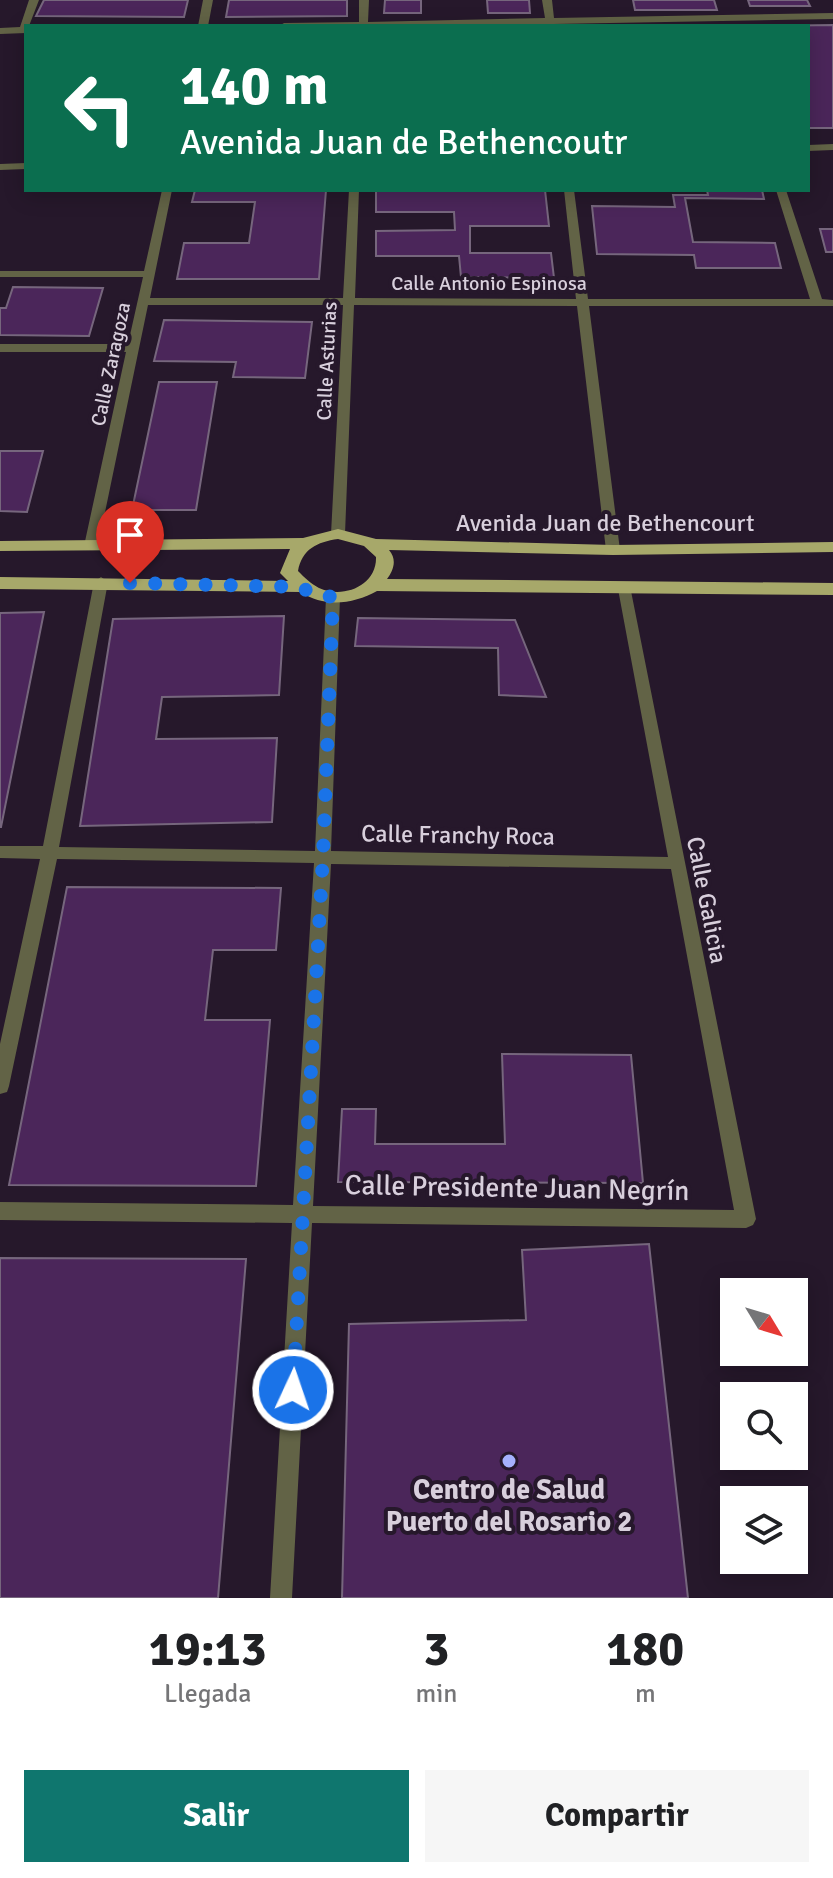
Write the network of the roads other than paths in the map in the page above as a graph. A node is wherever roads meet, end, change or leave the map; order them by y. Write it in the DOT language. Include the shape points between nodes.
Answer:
graph roads {
  1 [pos="34,0"];
  2 [pos="208,0"];
  3 [pos="364,0"];
  4 [pos="547,0"];
  5 [pos="833,16"];
  6 [pos="734,18"];
  7 [pos="26,24"];
  8 [pos="203,24"];
  9 [pos="363,24"];
  10 [pos="549,24"];
  11 [pos="24,30"];
  12 [pos="0,31"];
  13 [pos="833,147"];
  14 [pos="810,148"];
  15 [pos="24,166"];
  16 [pos="0,167"];
  17 [pos="167,192"];
  18 [pos="354,192"];
  19 [pos="569,192"];
  20 [pos="782,192"];
  21 [pos="0,274"];
  22 [pos="151,274"];
  23 [pos="145,301"];
  24 [pos="349,301"];
  25 [pos="584,301"];
  26 [pos="817,303"];
  27 [pos="833,303"];
  28 [pos="0,348"];
  29 [pos="135,348"];
  30 [pos="338,534"];
  31 [pos="304,543"];
  32 [pos="376,544"];
  33 [pos="0,546"];
  34 [pos="91,546"];
  35 [pos="833,547"];
  36 [pos="613,550"];
  37 [pos="101,582"];
  38 [pos="0,583"];
  39 [pos="377,585"];
  40 [pos="300,587"];
  41 [pos="625,589"];
  42 [pos="833,589"];
  43 [pos="333,597"];
  44 [pos="0,852"];
  45 [pos="50,852"];
  46 [pos="323,856"];
  47 [pos="676,863"];
  48 [pos="0,1086"];
  49 [pos="0,1211"];
  50 [pos="303,1212"];
  51 [pos="746,1219"];
  52 [pos="281,1598"];
  1 -- 7 [label="street"];
  2 -- 8 [label="street"];
  3 -- 9 [label="street"];
  4 -- 10 [label="street"];
  5 -- 6 [label="street"];
  6 -- 10 [label="street"];
  11 -- 12 [label="street"];
  13 -- 14 [label="street"];
  15 -- 16 [label="street"];
  17 -- 22 [label="street, Calle Zaragoza"];
  18 -- 24 [label="street, Calle Asturias"];
  19 -- 25 [label="street"];
  20 -- 26 [label="street"];
  21 -- 22 [label="street"];
  22 -- 23 [label="street, Calle Zaragoza"];
  23 -- 24 [label="street, Calle Antonio Espinosa"];
  23 -- 29 [label="street, Calle Zaragoza"];
  24 -- 25 [label="street, Calle Antonio Espinosa"];
  24 -- 30 [label="street, Calle Asturias"];
  25 -- 26 [label="street, Calle Antonio Espinosa"];
  25 -- 36 [label="street"];
  26 -- 27 [label="street, Calle Antonio Espinosa"];
  28 -- 29 [label="street"];
  29 -- 34 [label="street, Calle Zaragoza"];
  30 -- 31 [label="main road"];
  30 -- 32 [label="main road"];
  31 -- 34 [label="main road"];
  31 -- 40 [label="main road" via="291,557 289,573"];
  32 -- 36 [label="main road, Avenida Juan de Bethencourt"];
  32 -- 39 [label="main road" via="386,557 387,572"];
  33 -- 34 [label="main road"];
  35 -- 36 [label="main road, Avenida Juan de Bethencourt"];
  37 -- 38 [label="main road"];
  37 -- 40 [label="main road"];
  37 -- 45 [label="street"];
  39 -- 41 [label="main road"];
  39 -- 43 [label="main road"];
  40 -- 43 [label="main road"];
  41 -- 42 [label="main road"];
  41 -- 47 [label="street, Calle Galicia"];
  43 -- 46 [label="street"];
  44 -- 45 [label="street, Calle Franchy Roca"];
  45 -- 46 [label="street, Calle Franchy Roca"];
  45 -- 48 [label="street"];
  46 -- 47 [label="street, Calle Franchy Roca"];
  46 -- 50 [label="street"];
  47 -- 51 [label="street, Calle Galicia"];
  49 -- 50 [label="street, Calle Presidente Juan Negrín"];
  50 -- 51 [label="street, Calle Presidente Juan Negrín"];
  50 -- 52 [label="street"];
}
